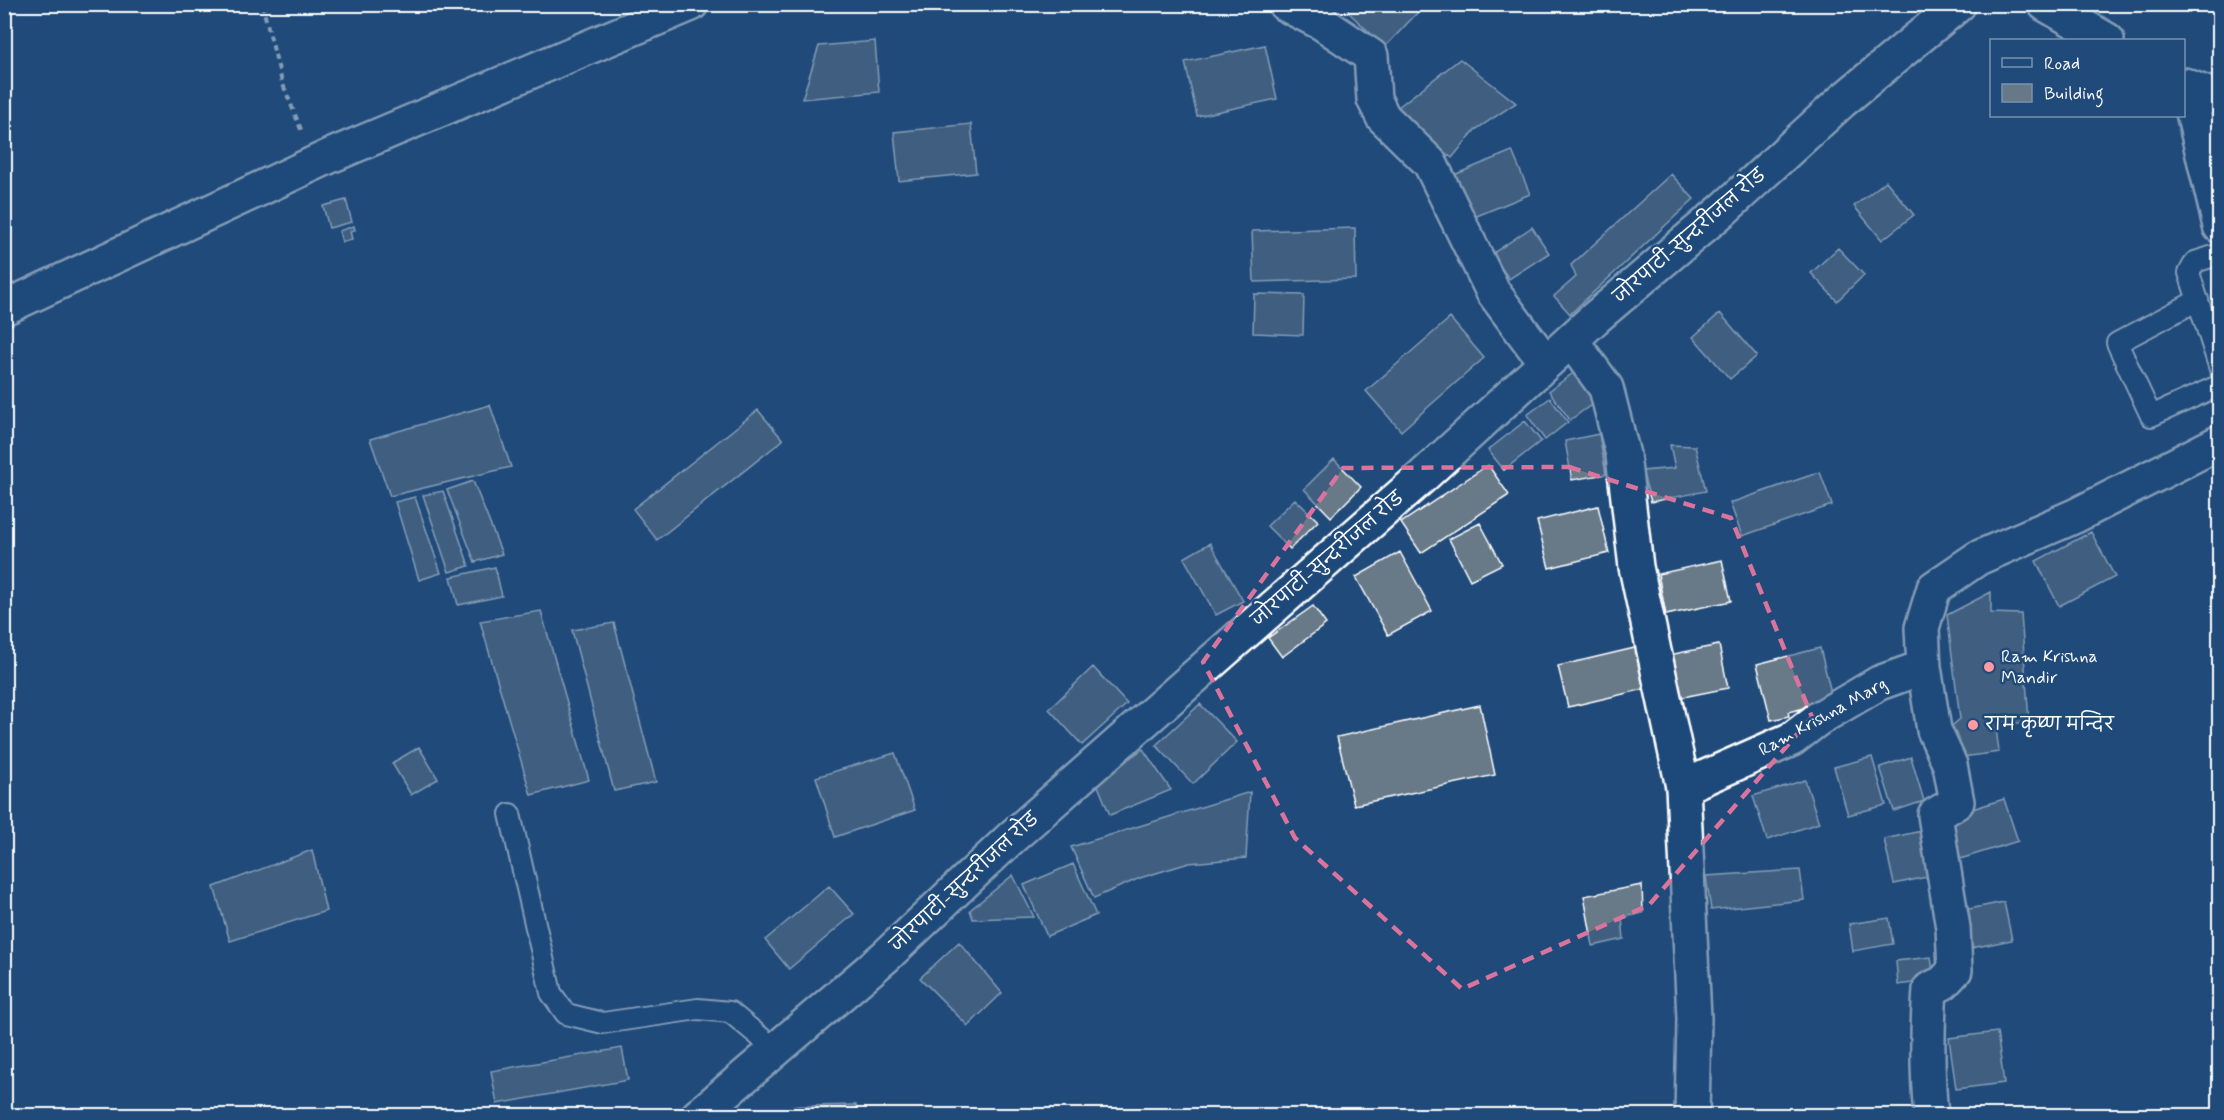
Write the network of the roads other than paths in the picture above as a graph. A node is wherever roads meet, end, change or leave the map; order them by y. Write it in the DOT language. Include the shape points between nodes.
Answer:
graph roads {
  1 [pos="691,4"];
  2 [pos="1284,4"];
  3 [pos="1959,4"];
  4 [pos="2045,4"];
  5 [pos="2105,39"];
  6 [pos="2185,86"];
  7 [pos="2220,99"];
  8 [pos="2220,226"];
  9 [pos="2220,254"];
  10 [pos="2198,300"];
  11 [pos="4,308"];
  12 [pos="1570,340"];
  13 [pos="1545,362"];
  14 [pos="2220,369"];
  15 [pos="2220,385"];
  16 [pos="2220,442"];
  17 [pos="1924,667"];
  18 [pos="1683,787"];
  19 [pos="510,814"];
  20 [pos="776,1050"];
  21 [pos="698,1116"];
  22 [pos="1692,1116"];
  23 [pos="1931,1116"];
  1 -- 11 [label="street" via="315,164"];
  2 -- 13 [label="street" via="1322,23 1371,56 1374,99 1383,117 1430,163 1493,292"];
  3 -- 12 [label="street, जोरपाटी-सुन्दरीजल रोड" via="1842,101 1724,209"];
  4 -- 5 [label="street"];
  6 -- 7 [label="street"];
  6 -- 8 [label="street"];
  9 -- 10 [label="lane" via="2195,262 2189,273"];
  10 -- 14 [label="lane"];
  10 -- 15 [label="lane" via="2117,343 2151,416"];
  12 -- 13 [label="street, जोरपाटी-सुन्दरीजल रोड"];
  12 -- 18 [label="street" via="1606,388 1623,455 1636,567"];
  13 -- 20 [label="street, जोरपाटी-सुन्दरीजल रोड" via="1423,476"];
  16 -- 17 [label="street" via="2075,516 1978,558 1934,588 1922,628"];
  17 -- 18 [label="street, Ram Krishna Marg" via="1879,683 1792,739"];
  17 -- 23 [label="street" via="1934,730 1950,765 1957,802 1935,815 1953,928 1955,970 1943,983 1930,989 1926,1043"];
  18 -- 22 [label="street" via="1694,1018"];
  19 -- 20 [label="lane" via="551,993 566,1014 603,1023 698,1009 730,1012"];
  20 -- 21 [label="street, जोरपाटी-सुन्दरीजल रोड"];
}
